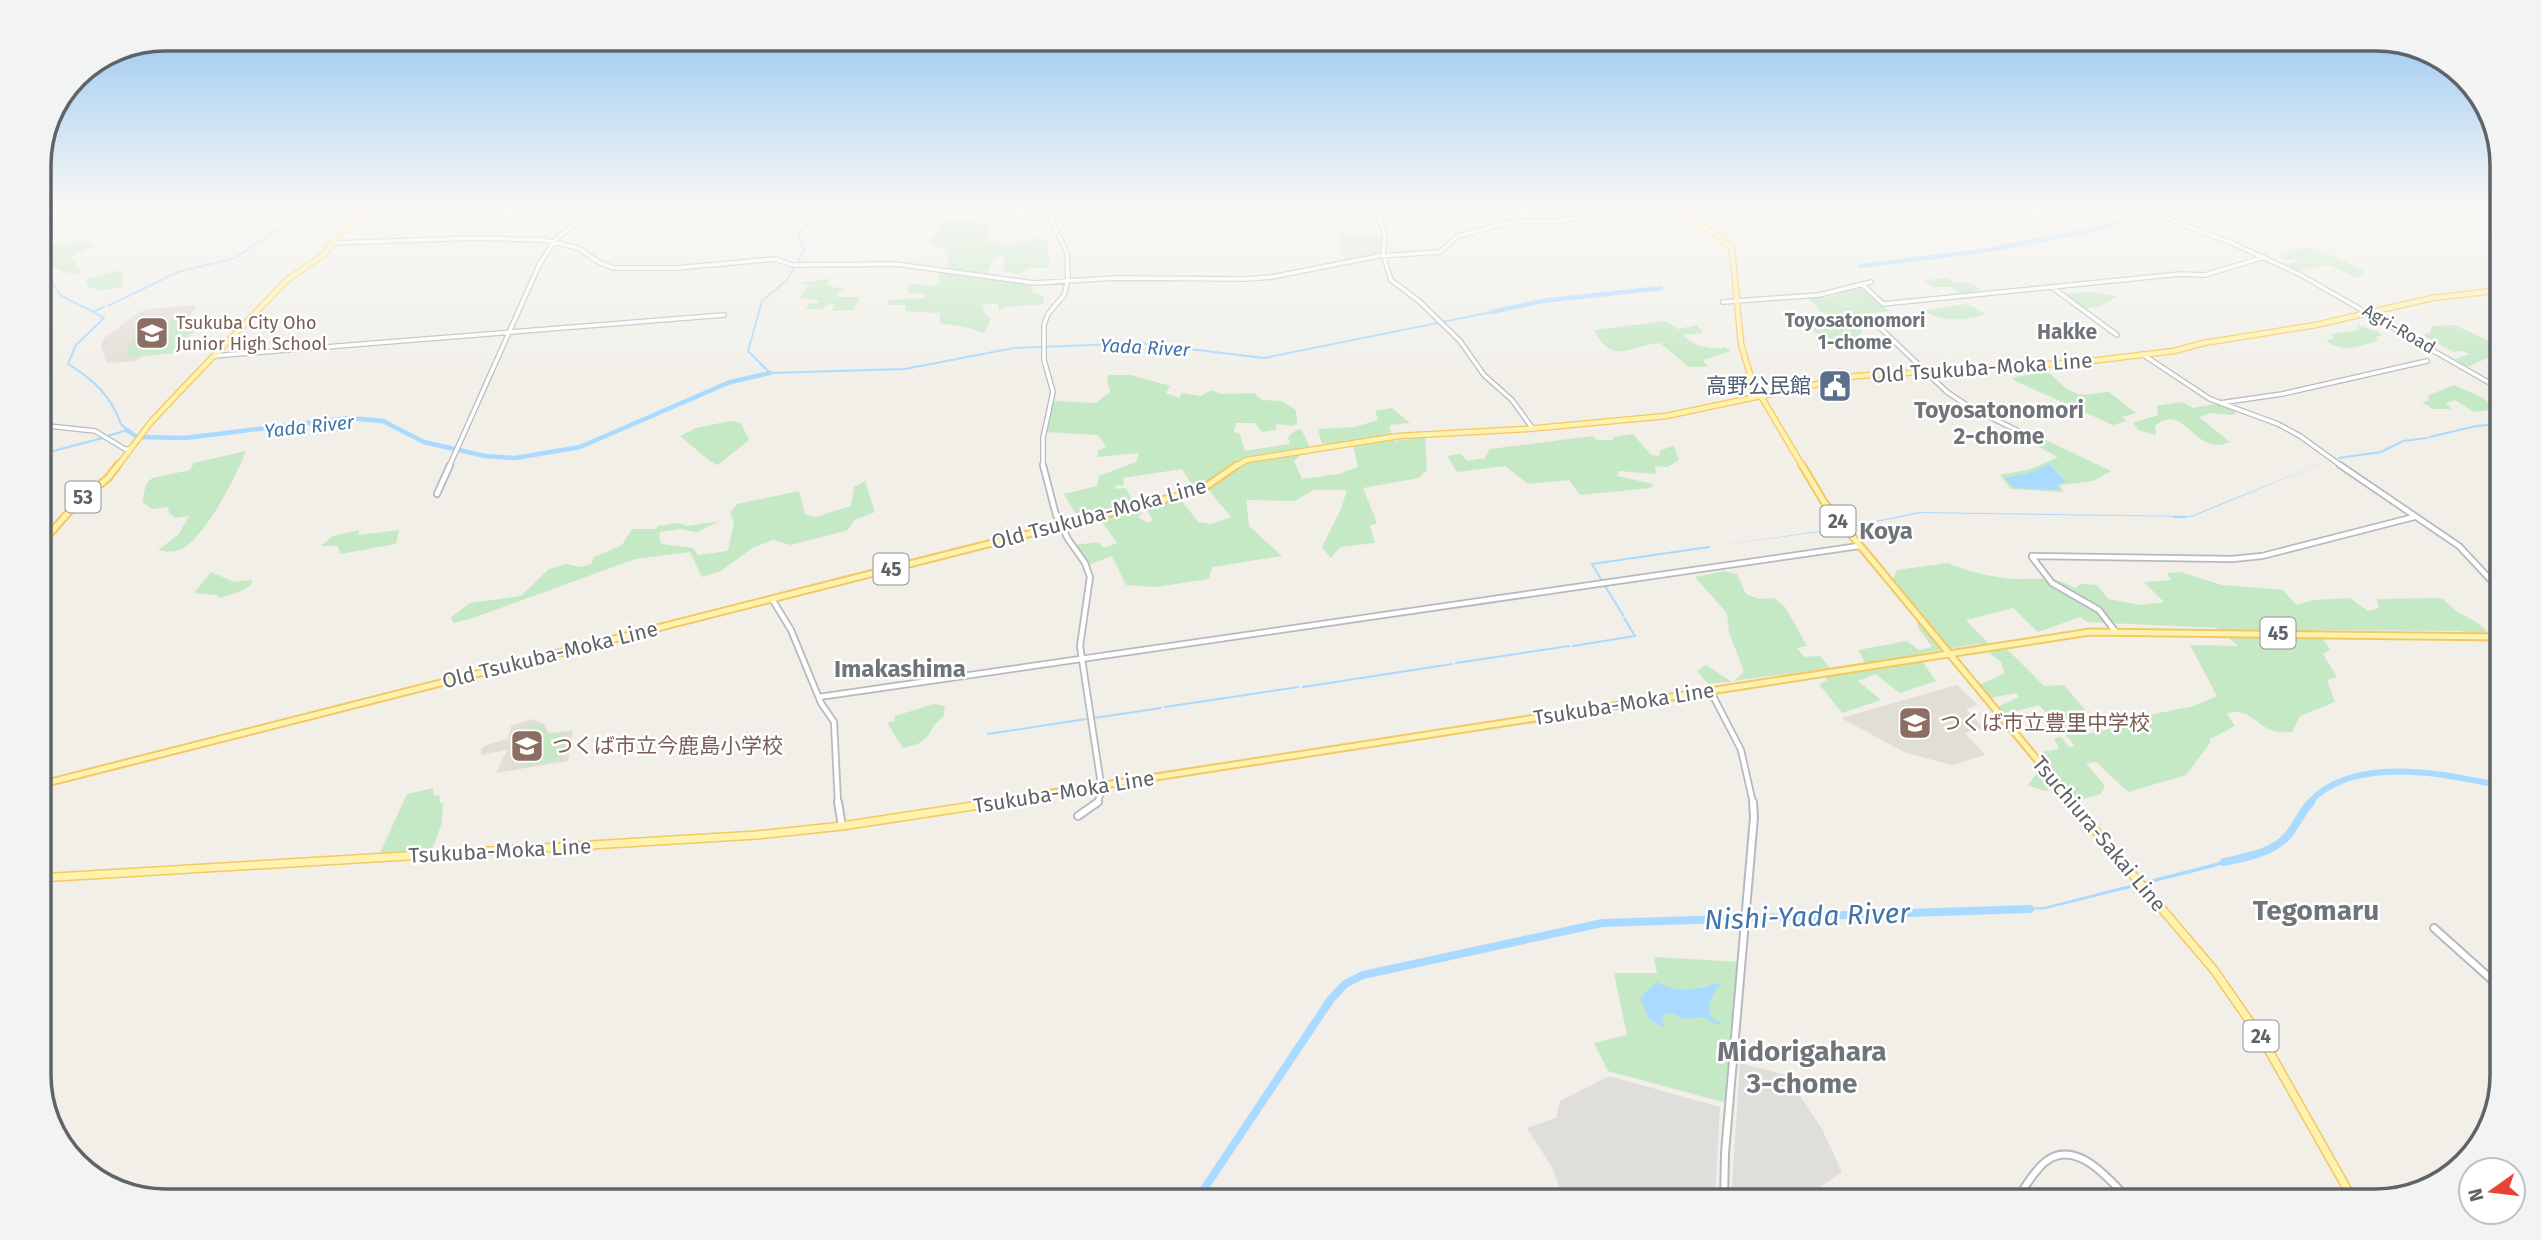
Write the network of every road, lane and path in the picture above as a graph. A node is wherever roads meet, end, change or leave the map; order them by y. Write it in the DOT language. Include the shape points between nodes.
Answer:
graph roads {
  1 [pos="309,265"];
  2 [pos="539,265"];
  3 [pos="605,265"];
  4 [pos="715,265"];
  5 [pos="792,265"];
  6 [pos="1067,265"];
  7 [pos="1334,265"];
  8 [pos="1386,265"];
  9 [pos="1735,265"];
  10 [pos="2238,265"];
  11 [pos="2279,265"];
  12 [pos="1068,280"];
  13 [pos="1871,282"];
  14 [pos="1862,284"];
  15 [pos="2052,287"];
  16 [pos="2490,291"];
  17 [pos="1723,302"];
  18 [pos="1738,302"];
  19 [pos="2369,311"];
  20 [pos="723,315"];
  21 [pos="1872,320"];
  22 [pos="510,332"];
  23 [pos="2117,335"];
  24 [pos="2142,354"];
  25 [pos="213,356"];
  26 [pos="2427,362"];
  27 [pos="1922,370"];
  28 [pos="2490,383"];
  29 [pos="1760,397"];
  30 [pos="2220,404"];
  31 [pos="51,426"];
  32 [pos="1533,429"];
  33 [pos="2029,436"];
  34 [pos="130,449"];
  35 [pos="437,494"];
  36 [pos="2415,517"];
  37 [pos="1061,526"];
  38 [pos="51,532"];
  39 [pos="1859,546"];
  40 [pos="2490,579"];
  41 [pos="772,599"];
  42 [pos="2115,631"];
  43 [pos="2080,634"];
  44 [pos="2475,637"];
  45 [pos="2490,637"];
  46 [pos="1948,652"];
  47 [pos="1081,659"];
  48 [pos="1710,690"];
  49 [pos="819,697"];
  50 [pos="51,782"];
  51 [pos="1101,786"];
  52 [pos="1079,816"];
  53 [pos="842,826"];
  54 [pos="51,877"];
  55 [pos="2434,928"];
  56 [pos="2490,978"];
  57 [pos="1724,1189"];
  58 [pos="2025,1189"];
  59 [pos="2117,1189"];
  60 [pos="2347,1189"];
  1 -- 25 [label="main road, 53" via="286,281"];
  2 -- 22 [label="street"];
  3 -- 4 [label="street"];
  5 -- 12 [label="street" via="900,265 1028,283"];
  6 -- 12 [label="street"];
  7 -- 12 [label="street" via="1261,278"];
  8 -- 32 [label="street" via="1393,282 1462,343"];
  9 -- 18 [label="main road, Tsuchiura-Sakai Line / 24"];
  10 -- 15 [label="street" via="2205,275"];
  11 -- 19 [label="street, Agri-Road"];
  12 -- 37 [label="street" via="1064,295 1045,320 1044,345 1053,392 1043,438 1043,466"];
  13 -- 14 [label="street"];
  14 -- 15 [label="street" via="1883,304"];
  14 -- 18 [label="street" via="1826,294"];
  15 -- 23 [label="street"];
  16 -- 19 [label="main road, Old Tsukuba-Moka Line / 45"];
  17 -- 18 [label="street"];
  18 -- 29 [label="main road, Tsuchiura-Sakai Line / 24" via="1741,344"];
  19 -- 24 [label="main road, Old Tsukuba-Moka Line / 45" via="2316,325"];
  19 -- 28 [label="street, Agri-Road"];
  20 -- 22 [label="street"];
  21 -- 27 [label="street"];
  22 -- 25 [label="street"];
  22 -- 35 [label="street"];
  24 -- 27 [label="main road, Old Tsukuba-Moka Line / 45" via="2082,362"];
  24 -- 30 [label="street"];
  25 -- 34 [label="main road, 53"];
  26 -- 30 [label="street"];
  27 -- 29 [label="main road, Old Tsukuba-Moka Line / 45" via="1856,376"];
  27 -- 33 [label="street" via="1959,401"];
  29 -- 32 [label="main road, Old Tsukuba-Moka Line / 45" via="1666,415"];
  29 -- 39 [label="main road, Tsuchiura-Sakai Line / 24" via="1819,495"];
  30 -- 36 [label="street" via="2296,433"];
  31 -- 34 [label="street" via="95,431"];
  32 -- 37 [label="main road, Old Tsukuba-Moka Line / 45" via="1388,437 1247,460 1205,489"];
  34 -- 38 [label="main road, 53" via="108,478"];
  36 -- 40 [label="street" via="2459,546"];
  36 -- 42 [label="street" via="2262,556 2032,556 2052,583 2099,610"];
  37 -- 41 [label="main road, Old Tsukuba-Moka Line / 45"];
  37 -- 47 [label="street" via="1090,577"];
  39 -- 46 [label="main road, Tsuchiura-Sakai Line / 24"];
  39 -- 47 [label="street"];
  41 -- 49 [label="street" via="791,630"];
  41 -- 50 [label="main road, Old Tsukuba-Moka Line / 45"];
  42 -- 43 [label="main road, Tsukuba-Moka Line / 45"];
  42 -- 44 [label="main road, Tsukuba-Moka Line / 45"];
  43 -- 44 [label="main road, Tsukuba-Moka Line / 45"];
  43 -- 46 [label="main road, Tsukuba-Moka Line / 45"];
  44 -- 45 [label="main road, Tsukuba-Moka Line / 45"];
  46 -- 48 [label="main road, Tsukuba-Moka Line / 45"];
  46 -- 60 [label="main road, Tsuchiura-Sakai Line / 24" via="2207,960 2254,1025"];
  47 -- 49 [label="street"];
  47 -- 51 [label="street"];
  48 -- 51 [label="main road, Tsukuba-Moka Line / 45"];
  48 -- 57 [label="street" via="1743,750 1754,806"];
  49 -- 53 [label="street" via="834,722"];
  51 -- 52 [label="street" via="1097,803"];
  51 -- 53 [label="main road, Tsukuba-Moka Line / 45"];
  53 -- 54 [label="main road, Tsukuba-Moka Line / 45"];
  55 -- 56 [label="street"];
  58 -- 59 [label="street" via="2046,1161 2070,1154 2095,1167"];
}
